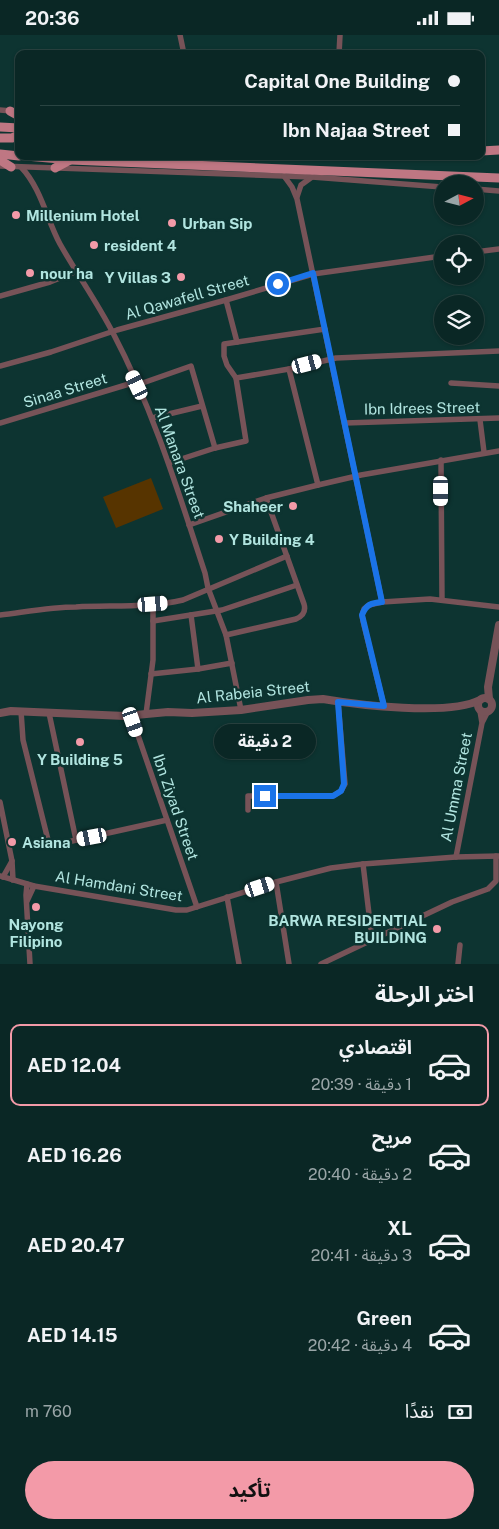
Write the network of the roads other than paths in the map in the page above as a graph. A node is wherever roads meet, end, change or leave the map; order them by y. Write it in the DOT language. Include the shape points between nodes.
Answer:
graph roads {
  1 [pos="180,35"];
  2 [pos="340,35"];
  3 [pos="183,50"];
  4 [pos="339,50"];
  5 [pos="0,127"];
  6 [pos="15,128"];
  7 [pos="15,137"];
  8 [pos="0,138"];
  9 [pos="485,151"];
  10 [pos="499,151"];
  11 [pos="0,154"];
  12 [pos="15,156"];
  13 [pos="0,160"];
  14 [pos="71,160"];
  15 [pos="0,166"];
  16 [pos="16,167"];
  17 [pos="39,168"];
  18 [pos="54,168"];
  19 [pos="282,173"];
  20 [pos="434,176"];
  21 [pos="312,177"];
  22 [pos="484,177"];
  23 [pos="499,178"];
  24 [pos="484,179"];
  25 [pos="32,183"];
  26 [pos="499,184"];
  27 [pos="434,186"];
  28 [pos="484,190"];
  29 [pos="499,191"];
  30 [pos="297,199"];
  31 [pos="499,249"];
  32 [pos="484,251"];
  33 [pos="434,257"];
  34 [pos="75,272"];
  35 [pos="313,273"];
  36 [pos="0,296"];
  37 [pos="226,300"];
  38 [pos="325,329"];
  39 [pos="112,332"];
  40 [pos="237,342"];
  41 [pos="499,351"];
  42 [pos="331,359"];
  43 [pos="0,366"];
  44 [pos="289,369"];
  45 [pos="236,378"];
  46 [pos="451,383"];
  47 [pos="137,385"];
  48 [pos="499,386"];
  49 [pos="202,406"];
  50 [pos="152,418"];
  51 [pos="499,418"];
  52 [pos="480,420"];
  53 [pos="0,423"];
  54 [pos="345,423"];
  55 [pos="215,448"];
  56 [pos="499,451"];
  57 [pos="484,452"];
  58 [pos="441,460"];
  59 [pos="169,463"];
  60 [pos="356,476"];
  61 [pos="318,485"];
  62 [pos="266,499"];
  63 [pos="189,525"];
  64 [pos="287,556"];
  65 [pos="297,585"];
  66 [pos="208,588"];
  67 [pos="442,600"];
  68 [pos="382,602"];
  69 [pos="153,604"];
  70 [pos="499,607"];
  71 [pos="218,611"];
  72 [pos="0,615"];
  73 [pos="191,615"];
  74 [pos="153,621"];
  75 [pos="499,625"];
  76 [pos="226,635"];
  77 [pos="232,663"];
  78 [pos="198,669"];
  79 [pos="151,674"];
  80 [pos="488,687"];
  81 [pos="480,699"];
  82 [pos="338,702"];
  83 [pos="467,705"];
  84 [pos="384,706"];
  85 [pos="490,706"];
  86 [pos="0,707"];
  87 [pos="241,710"];
  88 [pos="11,711"];
  89 [pos="21,711"];
  90 [pos="0,713"];
  91 [pos="49,713"];
  92 [pos="146,713"];
  93 [pos="131,715"];
  94 [pos="0,802"];
  95 [pos="248,810"];
  96 [pos="167,820"];
  97 [pos="76,840"];
  98 [pos="497,856"];
  99 [pos="456,857"];
  100 [pos="12,861"];
  101 [pos="362,864"];
  102 [pos="1,877"];
  103 [pos="13,880"];
  104 [pos="276,882"];
  105 [pos="27,884"];
  106 [pos="34,885"];
  107 [pos="226,897"];
  108 [pos="27,901"];
  109 [pos="197,907"];
  110 [pos="372,939"];
  111 [pos="460,945"];
  112 [pos="30,964"];
  113 [pos="239,964"];
  114 [pos="289,964"];
  115 [pos="321,964"];
  116 [pos="458,964"];
  1 -- 3 [label="street"];
  2 -- 4 [label="street"];
  5 -- 6 [label="main road"];
  7 -- 8 [label="main road"];
  9 -- 10 [label="main road"];
  11 -- 12 [label="main road"];
  13 -- 16 [label="main road"];
  14 -- 18 [label="main road"];
  14 -- 19 [label="main road"];
  15 -- 16 [label="street"];
  16 -- 17 [label="street"];
  16 -- 25 [label="street, Al Manara Street"];
  17 -- 18 [label="street"];
  17 -- 25 [label="street"];
  18 -- 19 [label="street" via="270,176"];
  19 -- 20 [label="main road"];
  19 -- 21 [label="street"];
  19 -- 30 [label="street"];
  21 -- 27 [label="street"];
  21 -- 30 [label="street" via="301,185"];
  22 -- 23 [label="main road"];
  24 -- 26 [label="main road"];
  25 -- 34 [label="street, Al Manara Street"];
  28 -- 29 [label="street"];
  30 -- 35 [label="street"];
  31 -- 32 [label="street"];
  33 -- 35 [label="street, Al Qawafell Street"];
  34 -- 36 [label="street"];
  34 -- 39 [label="street, Al Manara Street"];
  35 -- 37 [label="street, Al Qawafell Street"];
  35 -- 38 [label="street"];
  37 -- 39 [label="street, Al Qawafell Street"];
  37 -- 40 [label="street"];
  38 -- 40 [label="street"];
  38 -- 42 [label="street"];
  39 -- 43 [label="street, Al Qawafell Street"];
  39 -- 47 [label="street, Al Manara Street"];
  40 -- 45 [label="street" via="224,344 227,365"];
  41 -- 42 [label="street"];
  42 -- 44 [label="street"];
  42 -- 54 [label="street"];
  44 -- 45 [label="street"];
  44 -- 61 [label="street"];
  45 -- 55 [label="street" via="246,441"];
  46 -- 48 [label="street"];
  47 -- 49 [label="street, Sinaa Street" via="191,366"];
  47 -- 50 [label="street, Al Manara Street"];
  47 -- 53 [label="street, Sinaa Street" via="129,384"];
  49 -- 50 [label="street"];
  49 -- 55 [label="street"];
  50 -- 59 [label="street, Al Manara Street"];
  51 -- 52 [label="street, Ibn Idrees Street"];
  52 -- 54 [label="street, Ibn Idrees Street"];
  52 -- 57 [label="street"];
  54 -- 60 [label="street"];
  55 -- 59 [label="street"];
  56 -- 57 [label="street"];
  57 -- 58 [label="street"];
  58 -- 60 [label="street"];
  58 -- 67 [label="street"];
  59 -- 63 [label="street, Al Manara Street"];
  60 -- 61 [label="street"];
  60 -- 68 [label="street"];
  61 -- 62 [label="street"];
  62 -- 63 [label="street"];
  62 -- 64 [label="street"];
  63 -- 66 [label="street, Al Manara Street"];
  64 -- 65 [label="street"];
  64 -- 66 [label="street"];
  65 -- 71 [label="street"];
  65 -- 76 [label="street" via="305,607 299,618"];
  66 -- 69 [label="street" via="183,600"];
  66 -- 71 [label="street, Al Manara Street"];
  67 -- 68 [label="street"];
  67 -- 70 [label="street"];
  68 -- 84 [label="street" via="369,605 362,615"];
  69 -- 72 [label="street" via="73,607"];
  69 -- 74 [label="street"];
  71 -- 73 [label="street"];
  71 -- 76 [label="street, Al Manara Street"];
  73 -- 74 [label="street"];
  73 -- 78 [label="street"];
  74 -- 79 [label="street"];
  75 -- 80 [label="street, Al Umma Street"];
  76 -- 77 [label="street, Al Manara Street"];
  77 -- 78 [label="street"];
  77 -- 87 [label="street, Al Manara Street"];
  78 -- 79 [label="street"];
  79 -- 92 [label="street"];
  80 -- 81 [label="street, Al Umma Street"];
  80 -- 85 [label="street, Al Umma Street"];
  81 -- 83 [label="street, Al Rabeia Street"];
  81 -- 85 [label="street" via="487,698"];
  82 -- 84 [label="street, Al Rabeia Street"];
  82 -- 87 [label="street, Al Rabeia Street" via="308,700"];
  82 -- 95 [label="street" via="344,784 341,791 333,796 248,796"];
  83 -- 84 [label="street, Al Rabeia Street" via="416,709"];
  83 -- 85 [label="street, Al Rabeia Street"];
  85 -- 99 [label="street, Al Umma Street" via="482,723"];
  86 -- 88 [label="street, Al Rabeia Street"];
  87 -- 92 [label="street, Al Rabeia Street"];
  88 -- 89 [label="street, Al Rabeia Street"];
  88 -- 90 [label="street, Al Rabeia Street"];
  89 -- 91 [label="street, Al Rabeia Street"];
  89 -- 97 [label="street" via="23,740 47,840 54,845"];
  91 -- 93 [label="street, Al Rabeia Street"];
  91 -- 97 [label="street"];
  92 -- 93 [label="street, Al Rabeia Street"];
  93 -- 96 [label="street, Ibn Ziyad Street"];
  94 -- 100 [label="street"];
  96 -- 97 [label="street"];
  96 -- 109 [label="street, Ibn Ziyad Street"];
  98 -- 99 [label="street, Al Hamdani Street"];
  98 -- 110 [label="street" via="497,877 493,886"];
  99 -- 101 [label="street, Al Hamdani Street"];
  100 -- 102 [label="street"];
  100 -- 103 [label="street"];
  101 -- 104 [label="street, Al Hamdani Street"];
  101 -- 110 [label="street"];
  102 -- 103 [label="street, Al Hamdani Street"];
  103 -- 105 [label="street, Al Hamdani Street"];
  104 -- 107 [label="street, Al Hamdani Street"];
  104 -- 114 [label="street"];
  105 -- 106 [label="street, Al Hamdani Street"];
  105 -- 108 [label="street"];
  106 -- 108 [label="street"];
  106 -- 109 [label="street, Al Hamdani Street" via="176,910"];
  107 -- 109 [label="street, Al Hamdani Street"];
  107 -- 113 [label="street"];
  108 -- 112 [label="street"];
  110 -- 115 [label="street"];
  111 -- 116 [label="street"];
}
